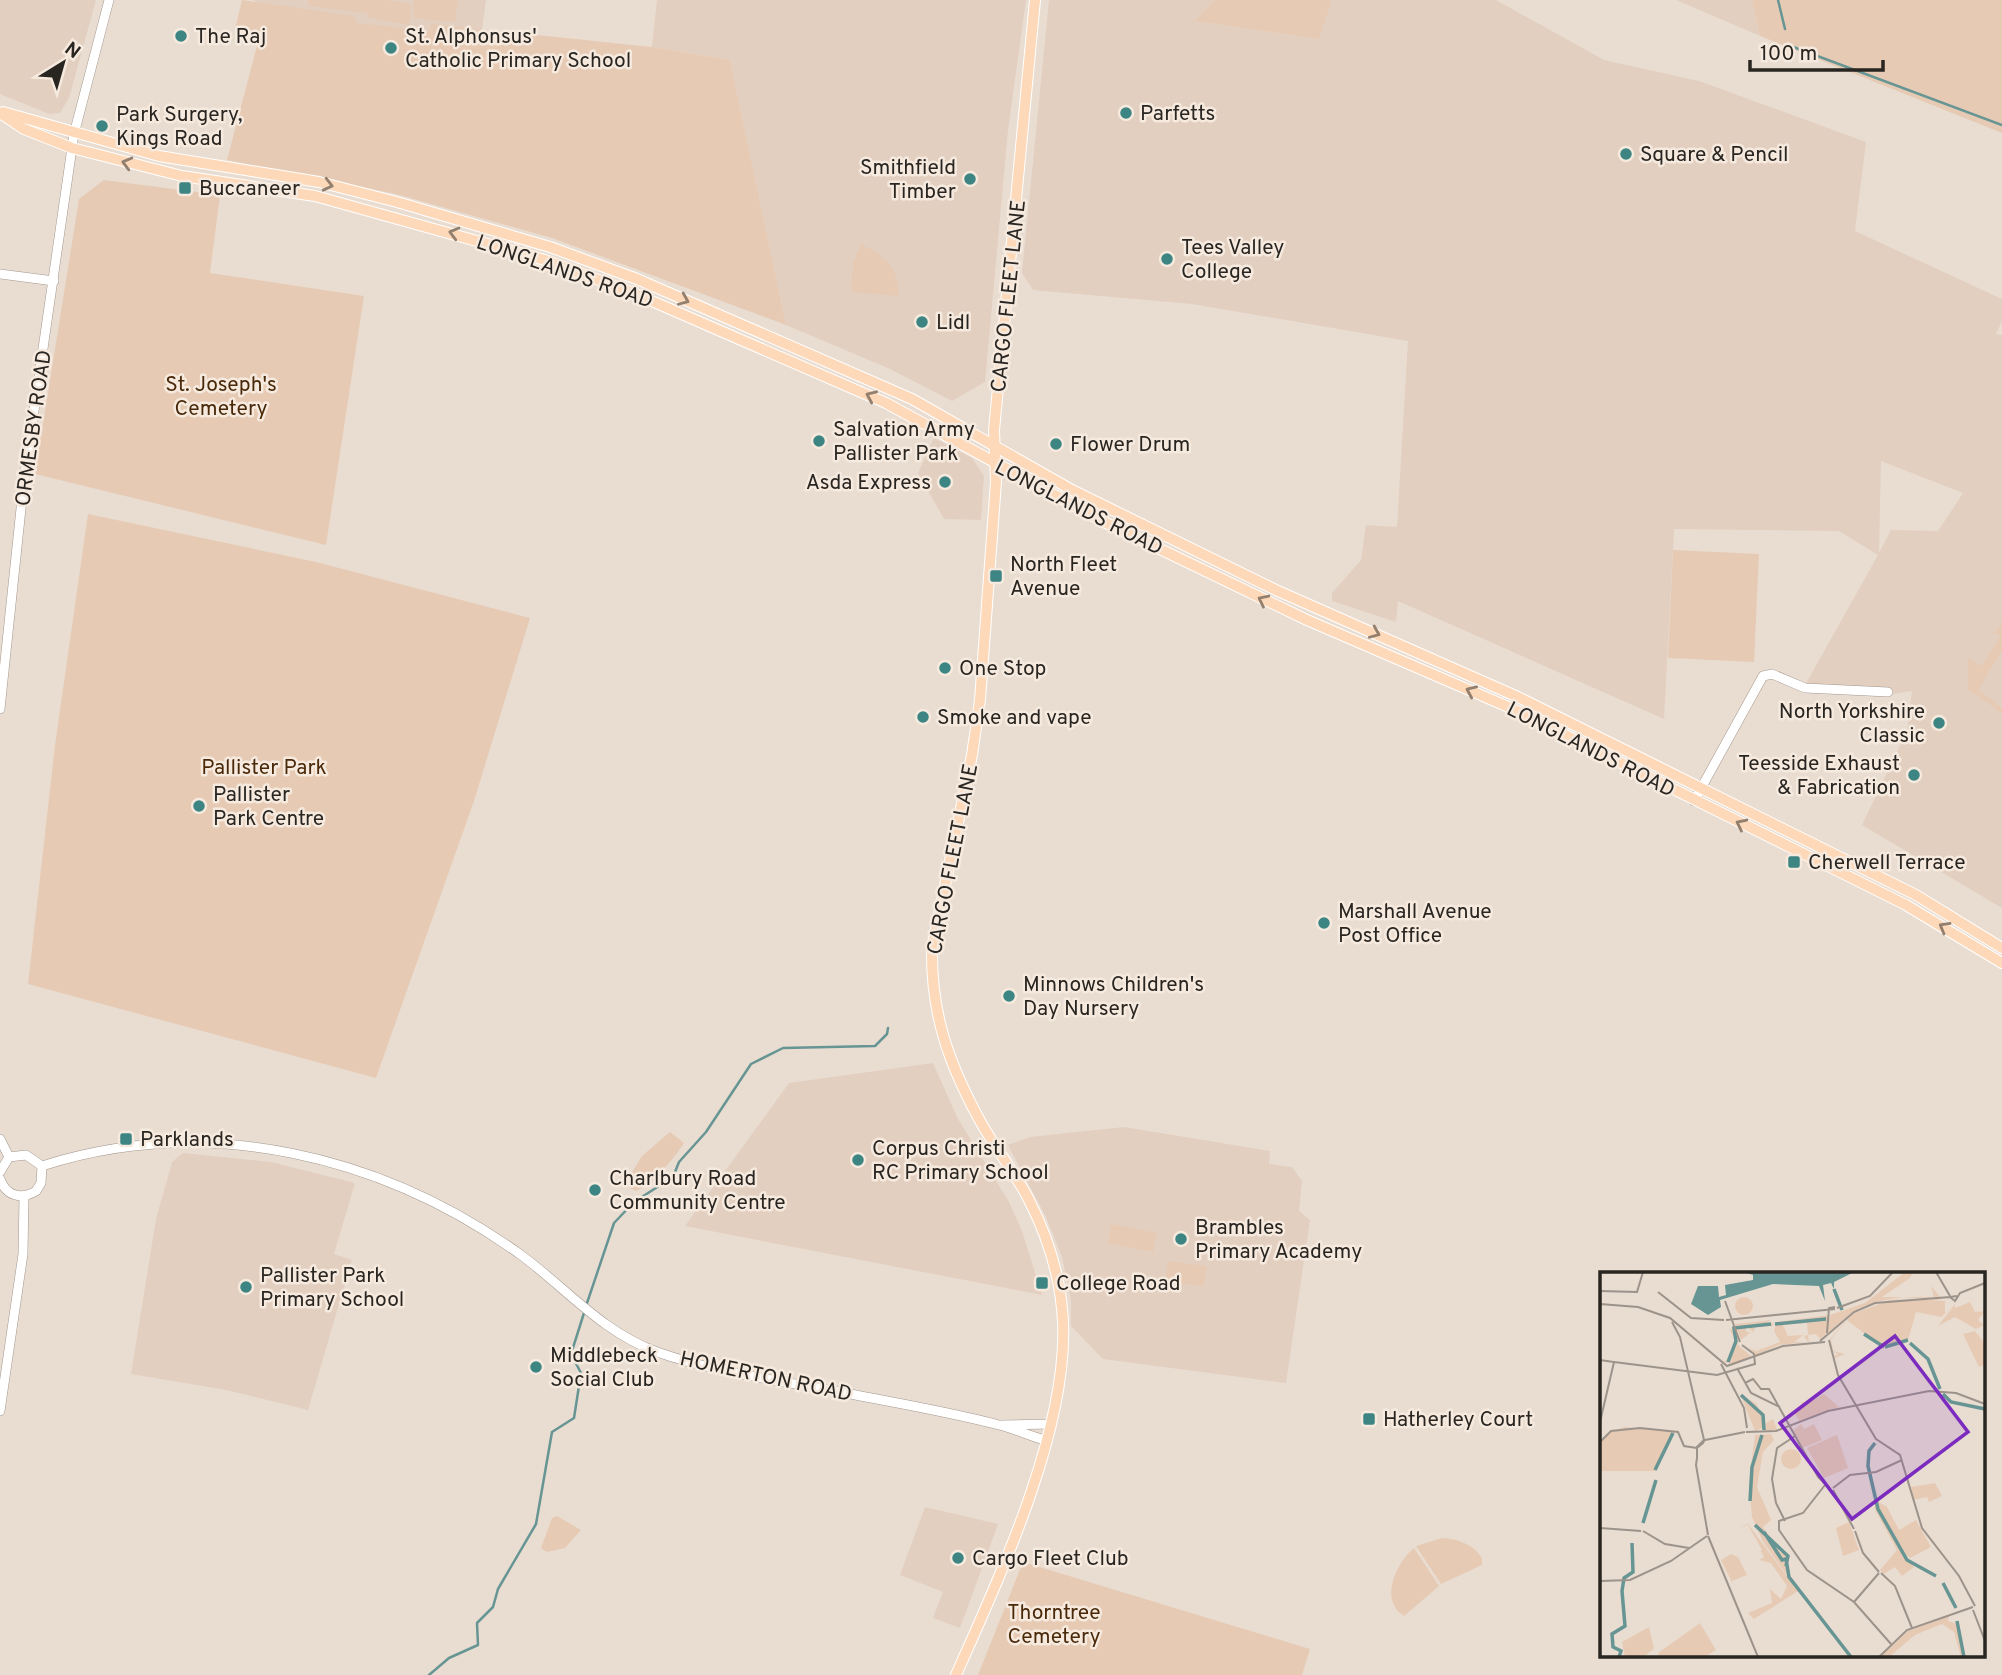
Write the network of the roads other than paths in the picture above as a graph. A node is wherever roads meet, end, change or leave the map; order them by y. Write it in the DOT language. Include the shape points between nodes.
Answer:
graph roads {
  1 [pos="109,0"];
  2 [pos="1035,0"];
  3 [pos="0,112"];
  4 [pos="74,134"];
  5 [pos="72,148"];
  6 [pos="0,274"];
  7 [pos="54,281"];
  8 [pos="995,446"];
  9 [pos="995,464"];
  10 [pos="1888,692"];
  11 [pos="0,709"];
  12 [pos="1701,789"];
  13 [pos="1694,801"];
  14 [pos="2002,948"];
  15 [pos="2002,963"];
  16 [pos="0,1139"];
  17 [pos="9,1157"];
  18 [pos="41,1166"];
  19 [pos="0,1171"];
  20 [pos="0,1179"];
  21 [pos="24,1196"];
  22 [pos="0,1411"];
  23 [pos="1049,1424"];
  24 [pos="1001,1425"];
  25 [pos="1045,1440"];
  26 [pos="956,1675"];
  1 -- 4 [label="street, ORMESBY ROAD"];
  2 -- 8 [label="main road, CARGO FLEET LANE"];
  3 -- 4 [label="main road, LONGLANDS ROAD"];
  3 -- 5 [label="main road, LONGLANDS ROAD" via="24,129"];
  4 -- 5 [label="street, ORMESBY ROAD"];
  4 -- 8 [label="main road, LONGLANDS ROAD, one-way" via="159,156 319,182 550,247 839,365"];
  5 -- 7 [label="street, ORMESBY ROAD"];
  9 -- 5 [label="main road, LONGLANDS ROAD, one-way" via="886,403 631,292 545,260 316,196 182,176"];
  6 -- 7 [label="street"];
  7 -- 11 [label="street, ORMESBY ROAD" via="24,480"];
  8 -- 9 [label="main road, CARGO FLEET LANE"];
  8 -- 12 [label="main road, LONGLANDS ROAD, one-way" via="1072,490 1266,585 1518,697"];
  13 -- 9 [label="main road, LONGLANDS ROAD, one-way" via="1513,709 1261,599"];
  9 -- 23 [label="main road, CARGO FLEET LANE" via="980,700 932,948 932,980 938,1024 955,1070 1028,1198 1053,1263 1063,1344"];
  10 -- 12 [label="street" via="1805,688 1772,674 1763,676"];
  12 -- 13 [label="street"];
  12 -- 14 [label="main road, LONGLANDS ROAD" via="1906,890"];
  15 -- 13 [label="main road, LONGLANDS ROAD, one-way" via="1906,905"];
  16 -- 17 [label="street"];
  17 -- 18 [label="street" via="26,1154"];
  17 -- 19 [label="street"];
  18 -- 21 [label="street" via="41,1183"];
  18 -- 24 [label="street, HOMERTON ROAD" via="79,1154 166,1144 235,1144 337,1162 421,1194 459,1215 522,1256 607,1326 645,1347 684,1360"];
  20 -- 21 [label="street" via="6,1191"];
  21 -- 22 [label="street" via="23,1254"];
  23 -- 24 [label="street, HOMERTON ROAD"];
  23 -- 25 [label="main road, CARGO FLEET LANE"];
  24 -- 25 [label="street, HOMERTON ROAD"];
  25 -- 26 [label="main road, CARGO FLEET LANE" via="1013,1541"];
}
